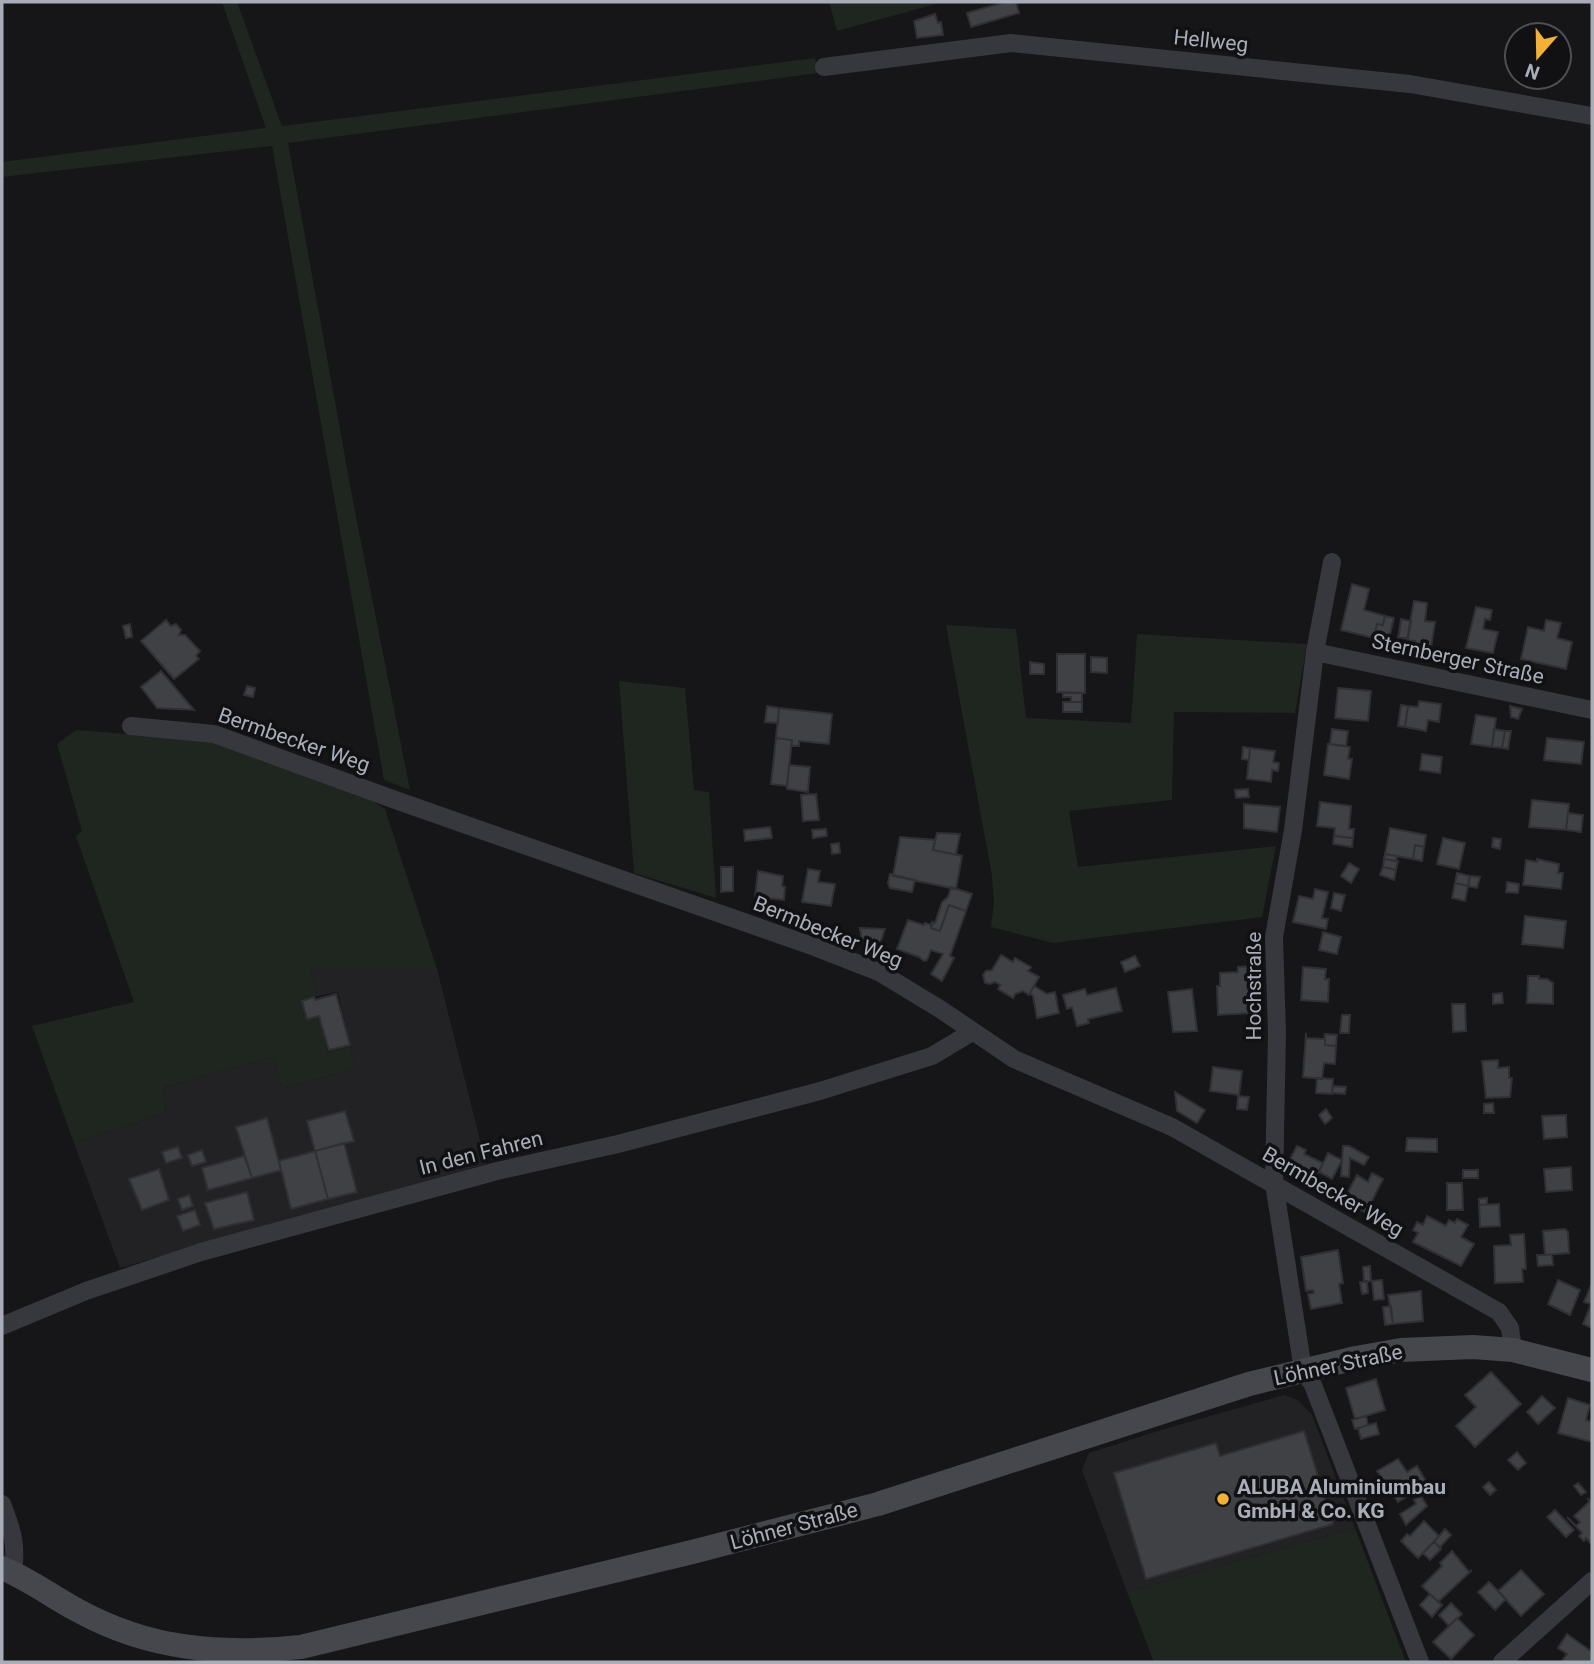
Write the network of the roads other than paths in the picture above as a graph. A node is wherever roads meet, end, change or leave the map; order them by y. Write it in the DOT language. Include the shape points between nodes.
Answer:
graph roads {
  1 [pos="824,67"];
  2 [pos="1592,116"];
  3 [pos="1332,562"];
  4 [pos="1315,652"];
  5 [pos="1592,710"];
  6 [pos="131,726"];
  7 [pos="972,1032"];
  8 [pos="1274,1183"];
  9 [pos="2,1326"];
  10 [pos="1513,1350"];
  11 [pos="1303,1370"];
  12 [pos="1592,1370"];
  13 [pos="2,1504"];
  14 [pos="7,1570"];
  15 [pos="1592,1581"];
  16 [pos="1420,1662"];
  17 [pos="1502,1662"];
  1 -- 2 [label="street, Hellweg" via="1011,43 1410,84"];
  3 -- 4 [label="street, Hochstraße"];
  4 -- 5 [label="street, Sternberger Straße"];
  4 -- 8 [label="street, Hochstraße" via="1293,830 1274,937"];
  6 -- 7 [label="street, Bermbecker Weg" via="214,734 815,947 878,972"];
  7 -- 8 [label="street, Bermbecker Weg" via="1014,1059 1172,1127"];
  7 -- 9 [label="street, In den Fahren" via="932,1056 820,1091 497,1171 201,1252 86,1290"];
  8 -- 10 [label="street, Bermbecker Weg" via="1499,1312 1510,1328"];
  8 -- 11 [label="street, Hochstraße"];
  10 -- 11 [label="main road, Löhner Straße" via="1401,1350"];
  10 -- 12 [label="main road, Löhner Straße"];
  11 -- 14 [label="main road, Löhner Straße" via="878,1504 301,1647 220,1651 155,1642 99,1621"];
  11 -- 16 [label="street, Hochstraße" via="1313,1385"];
  13 -- 14 [label="street" via="16,1552"];
  15 -- 17 [label="street"];
}
